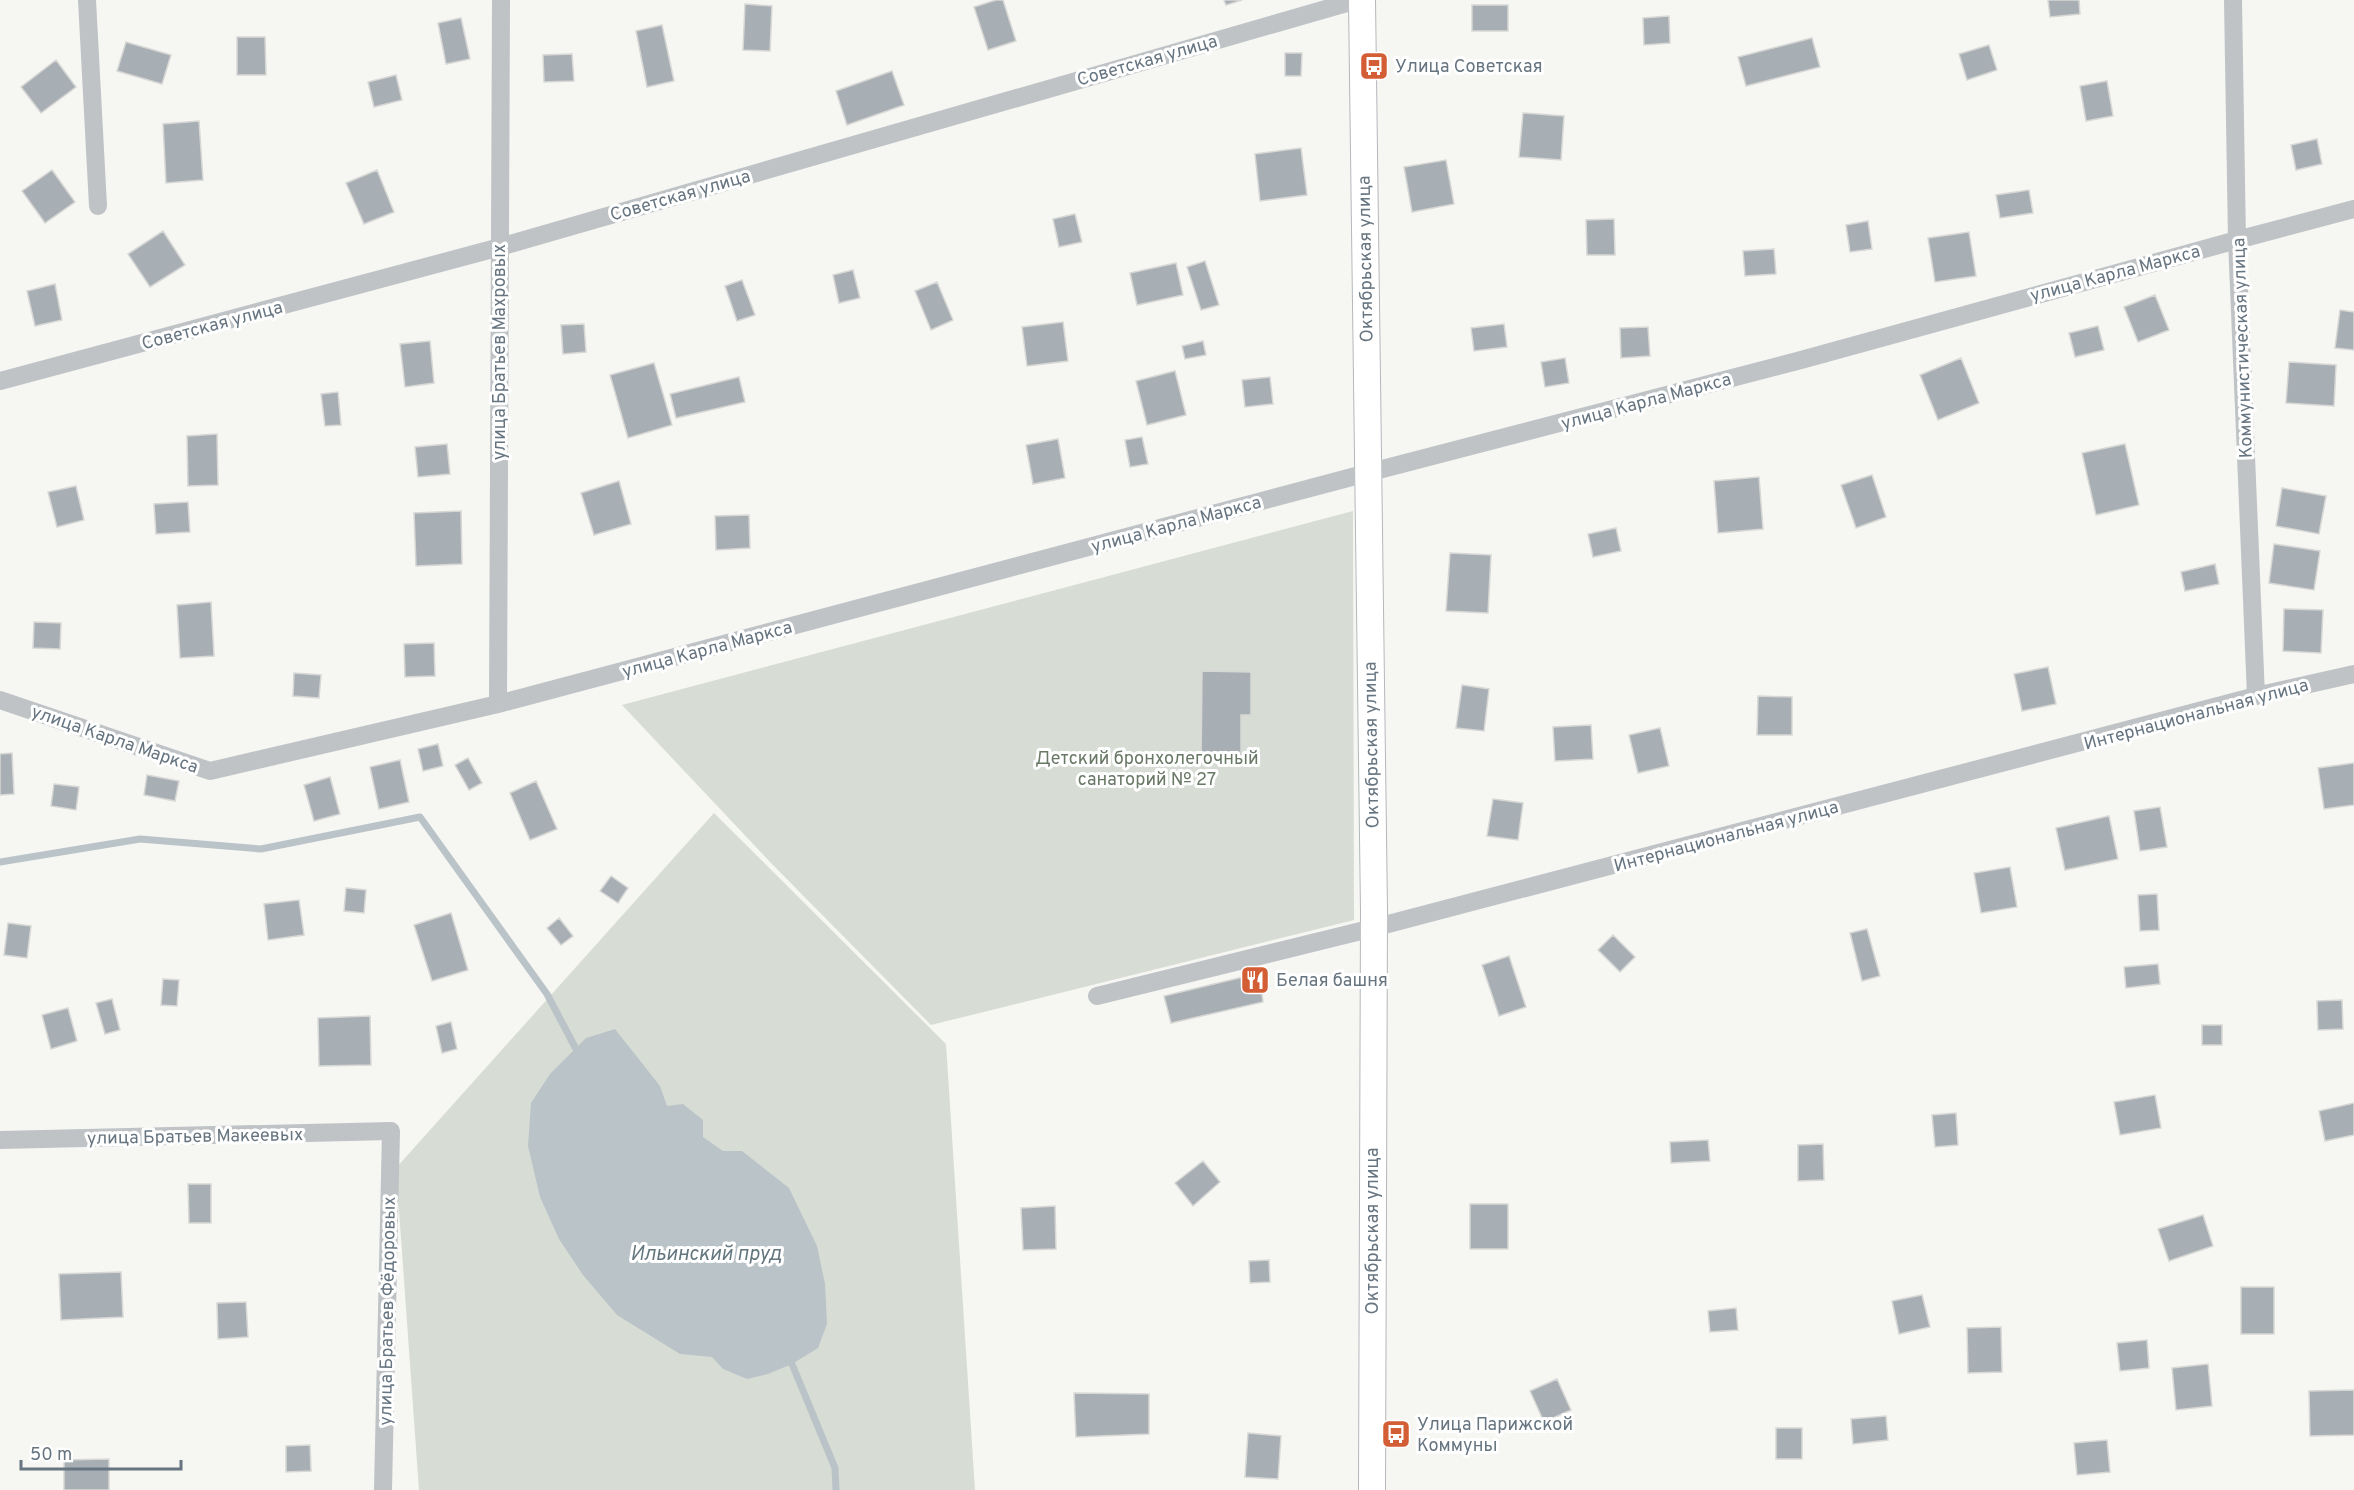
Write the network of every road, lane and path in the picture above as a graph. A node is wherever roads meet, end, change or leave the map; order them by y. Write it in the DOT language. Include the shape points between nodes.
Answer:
graph roads {
  1 [pos="87,0"];
  2 [pos="501,0"];
  3 [pos="1357,0"];
  4 [pos="1362,0"];
  5 [pos="2233,0"];
  6 [pos="98,206"];
  7 [pos="2354,209"];
  8 [pos="2237,240"];
  9 [pos="500,247"];
  10 [pos="0,381"];
  11 [pos="1367,473"];
  12 [pos="2354,674"];
  13 [pos="2256,696"];
  14 [pos="0,700"];
  15 [pos="498,704"];
  16 [pos="1373,928"];
  17 [pos="1097,996"];
  18 [pos="391,1131"];
  19 [pos="0,1140"];
  20 [pos="383,1490"];
  21 [pos="1372,1490"];
  1 -- 6 [label="street"];
  2 -- 9 [label="street, улица Братьев Махровых"];
  3 -- 9 [label="street, Советская улица"];
  4 -- 11 [label="main road, Октябрьская улица"];
  5 -- 8 [label="street, Коммунистическая улица"];
  7 -- 8 [label="street, улица Карла Маркса"];
  8 -- 11 [label="street, улица Карла Маркса" via="1801,360"];
  8 -- 13 [label="street, Коммунистическая улица"];
  9 -- 10 [label="street, Советская улица"];
  9 -- 15 [label="street, улица Братьев Махровых"];
  11 -- 15 [label="street, улица Карла Маркса"];
  11 -- 16 [label="main road, Октябрьская улица"];
  12 -- 13 [label="street, Интернациональная улица"];
  13 -- 16 [label="street, Интернациональная улица"];
  14 -- 15 [label="street, улица Карла Маркса" via="210,771"];
  16 -- 17 [label="street, Интернациональная улица"];
  16 -- 21 [label="main road, Октябрьская улица"];
  18 -- 19 [label="street, улица Братьев Макеевых"];
  18 -- 20 [label="street, улица Братьев Фёдоровых"];
}
